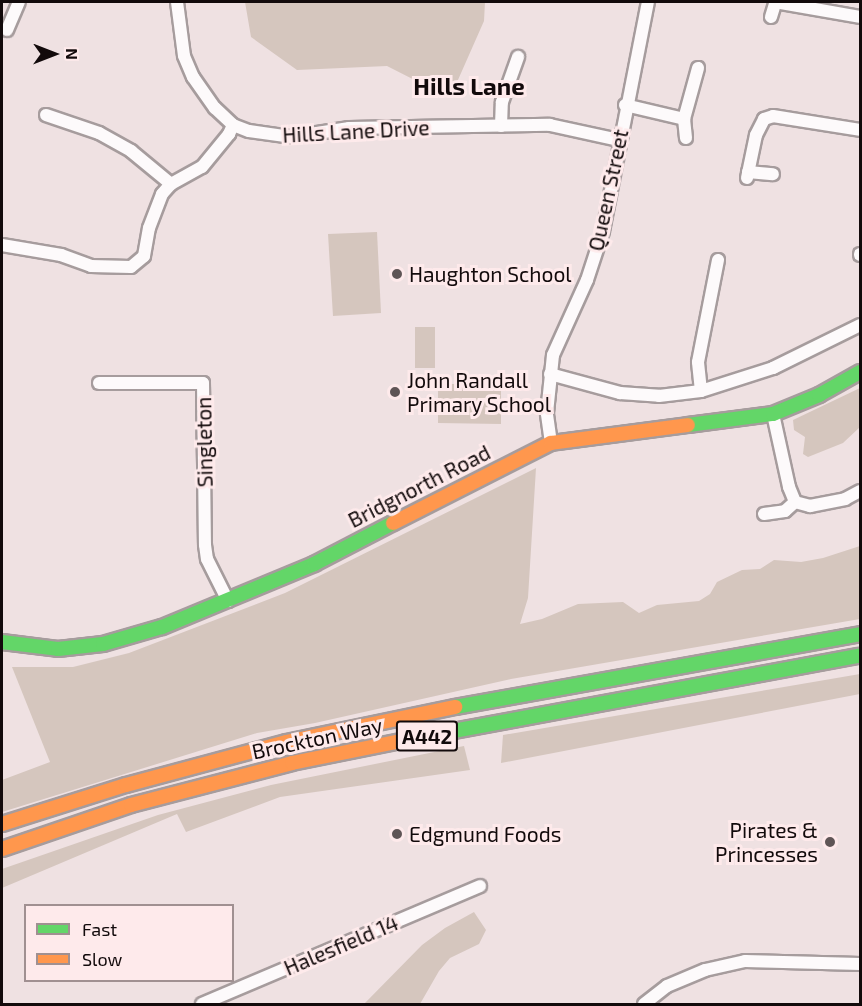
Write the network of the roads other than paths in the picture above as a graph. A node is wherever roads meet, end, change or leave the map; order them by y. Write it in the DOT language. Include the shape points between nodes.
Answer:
graph roads {
  1 [pos="19,2"];
  2 [pos="177,2"];
  3 [pos="648,2"];
  4 [pos="775,3"];
  5 [pos="771,17"];
  6 [pos="861,17"];
  7 [pos="7,30"];
  8 [pos="518,57"];
  9 [pos="698,68"];
  10 [pos="626,105"];
  11 [pos="46,115"];
  12 [pos="684,119"];
  13 [pos="233,125"];
  14 [pos="501,126"];
  15 [pos="861,130"];
  16 [pos="686,138"];
  17 [pos="619,140"];
  18 [pos="773,174"];
  19 [pos="171,184"];
  20 [pos="2,245"];
  21 [pos="718,260"];
  22 [pos="861,325"];
  23 [pos="861,372"];
  24 [pos="550,374"];
  25 [pos="99,383"];
  26 [pos="701,391"];
  27 [pos="773,414"];
  28 [pos="551,443"];
  29 [pos="861,491"];
  30 [pos="795,502"];
  31 [pos="764,514"];
  32 [pos="228,601"];
  33 [pos="861,634"];
  34 [pos="2,644"];
  35 [pos="861,656"];
  36 [pos="2,825"];
  37 [pos="2,849"];
  38 [pos="480,886"];
  39 [pos="861,964"];
  40 [pos="202,1005"];
  41 [pos="644,1005"];
  1 -- 7 [label="street"];
  2 -- 13 [label="street" via="184,56 193,77"];
  3 -- 10 [label="street, Queen Street"];
  4 -- 5 [label="street"];
  4 -- 6 [label="street"];
  8 -- 14 [label="street" via="502,102"];
  9 -- 12 [label="street"];
  10 -- 12 [label="street"];
  10 -- 17 [label="street, Queen Street"];
  11 -- 19 [label="street" via="99,133"];
  12 -- 16 [label="street"];
  13 -- 14 [label="street, Hills Lane Drive" via="291,137 349,129"];
  13 -- 19 [label="street" via="202,167"];
  14 -- 17 [label="street, Hills Lane Drive" via="550,125"];
  15 -- 18 [label="street" via="773,116 764,119 756,135 748,175"];
  17 -- 24 [label="street, Queen Street" via="603,231 553,355"];
  19 -- 20 [label="street" via="155,207 144,256 131,267 91,266 61,255"];
  21 -- 26 [label="street" via="698,362"];
  22 -- 26 [label="street" via="773,368"];
  23 -- 27 [label="main road, Bridgnorth Road"];
  24 -- 26 [label="street" via="620,393 659,396"];
  24 -- 28 [label="street, Queen Street" via="547,413"];
  25 -- 32 [label="street, Singleton" via="203,383 206,552"];
  27 -- 28 [label="main road, Bridgnorth Road"];
  27 -- 30 [label="street"];
  28 -- 32 [label="main road, Bridgnorth Road" via="314,564"];
  29 -- 30 [label="street" via="844,500 810,506"];
  30 -- 31 [label="street" via="785,511"];
  32 -- 34 [label="main road, Bridgnorth Road" via="104,644 58,649"];
  33 -- 36 [label="main road, Brockton Way / A442" via="492,700 286,742 126,785"];
  35 -- 37 [label="main road, Brockton Way / A442" via="292,763 131,805"];
  38 -- 40 [label="street, Halesfield 14"];
  39 -- 41 [label="street" via="745,962 705,970 667,986"];
}
